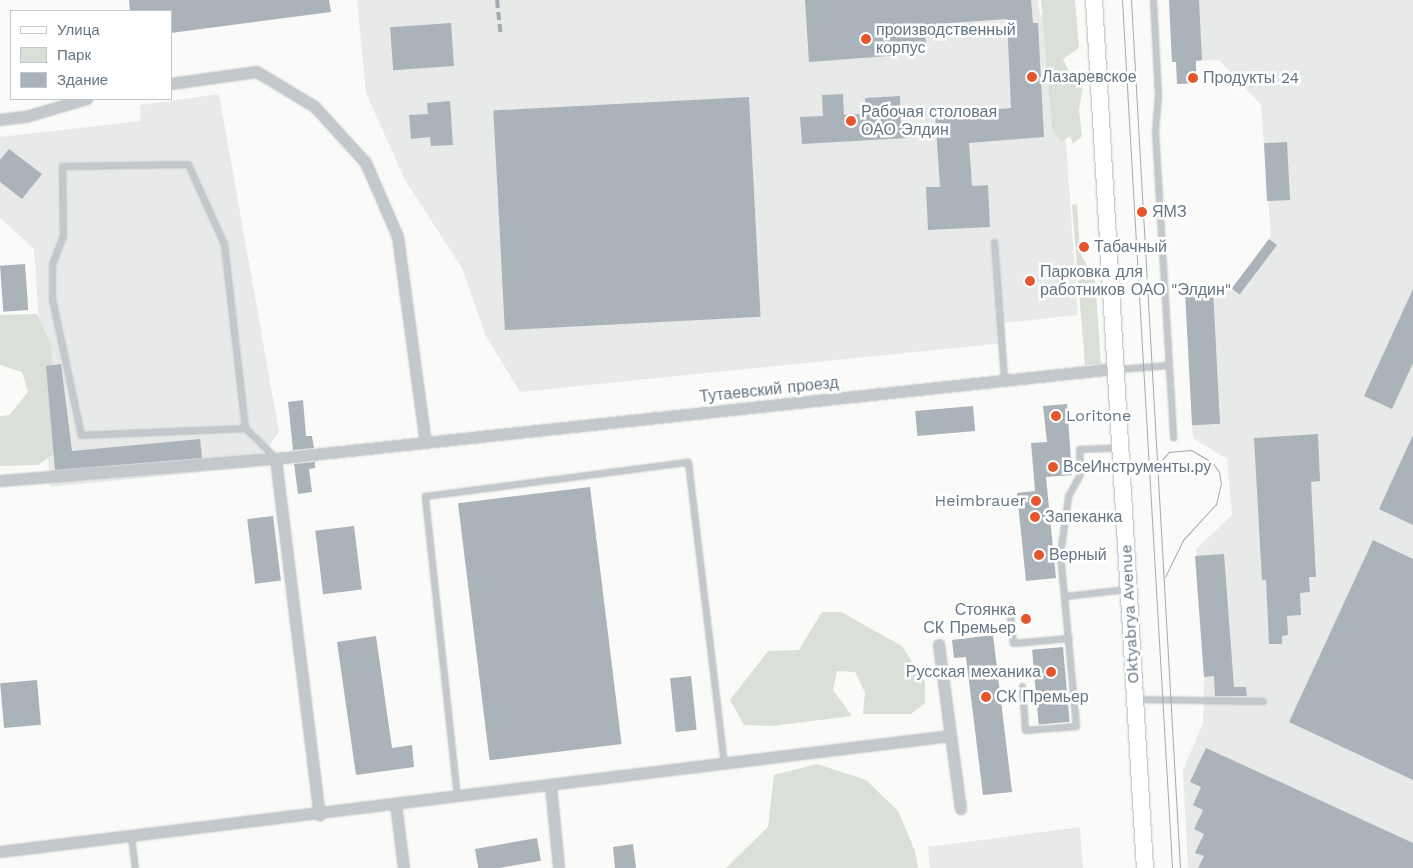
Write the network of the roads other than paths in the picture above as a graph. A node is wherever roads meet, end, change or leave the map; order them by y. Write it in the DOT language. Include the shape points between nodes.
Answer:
graph roads {
  1 [pos="1094,0"];
  2 [pos="1153,0"];
  3 [pos="172,84"];
  4 [pos="84,100"];
  5 [pos="0,120"];
  6 [pos="994,242"];
  7 [pos="1169,365"];
  8 [pos="1115,370"];
  9 [pos="1004,379"];
  10 [pos="245,428"];
  11 [pos="1173,437"];
  12 [pos="426,443"];
  13 [pos="1120,448"];
  14 [pos="276,459"];
  15 [pos="0,481"];
  16 [pos="1130,589"];
  17 [pos="1065,596"];
  18 [pos="1010,606"];
  19 [pos="1069,638"];
  20 [pos="939,645"];
  21 [pos="1022,686"];
  22 [pos="1135,699"];
  23 [pos="1263,701"];
  24 [pos="951,736"];
  25 [pos="724,764"];
  26 [pos="551,786"];
  27 [pos="457,797"];
  28 [pos="396,804"];
  29 [pos="961,808"];
  30 [pos="320,815"];
  31 [pos="131,837"];
  32 [pos="0,852"];
  33 [pos="135,868"];
  34 [pos="404,868"];
  35 [pos="559,868"];
  36 [pos="1145,868"];
  1 -- 8 [label="main road, Oktyabrya Avenue"];
  2 -- 7 [label="lane" via="1158,96 1155,132"];
  3 -- 12 [label="street" via="257,72 315,107 366,163 398,237"];
  4 -- 5 [label="street" via="26,117"];
  6 -- 9 [label="lane"];
  7 -- 8 [label="lane"];
  7 -- 11 [label="lane"];
  8 -- 9 [label="street, Тутаевский проезд"];
  8 -- 13 [label="main road, Oktyabrya Avenue"];
  9 -- 12 [label="street, Тутаевский проезд"];
  10 -- 10 [label="lane" via="224,244 188,164 62,166 63,236 52,264 52,299 81,435"];
  10 -- 14 [label="lane"];
  12 -- 14 [label="street, Тутаевский проезд"];
  13 -- 16 [label="main road, Oktyabrya Avenue"];
  13 -- 17 [label="lane" via="1079,449 1080,474 1068,496 1060,554"];
  14 -- 15 [label="street, Тутаевский проезд"];
  14 -- 30 [label="street"];
  16 -- 17 [label="lane"];
  16 -- 22 [label="main road, Oktyabrya Avenue"];
  17 -- 19 [label="lane"];
  18 -- 19 [label="lane" via="1013,643"];
  19 -- 21 [label="lane" via="1076,726 1025,730"];
  20 -- 24 [label="street"];
  22 -- 23 [label="lane"];
  22 -- 36 [label="main road, Oktyabrya Avenue"];
  24 -- 25 [label="street"];
  24 -- 29 [label="street"];
  25 -- 26 [label="street"];
  25 -- 27 [label="lane" via="688,462 426,496"];
  26 -- 27 [label="street"];
  26 -- 35 [label="street"];
  27 -- 28 [label="street"];
  28 -- 30 [label="street"];
  28 -- 34 [label="street"];
  30 -- 31 [label="street"];
  31 -- 32 [label="street"];
  31 -- 33 [label="lane"];
}
